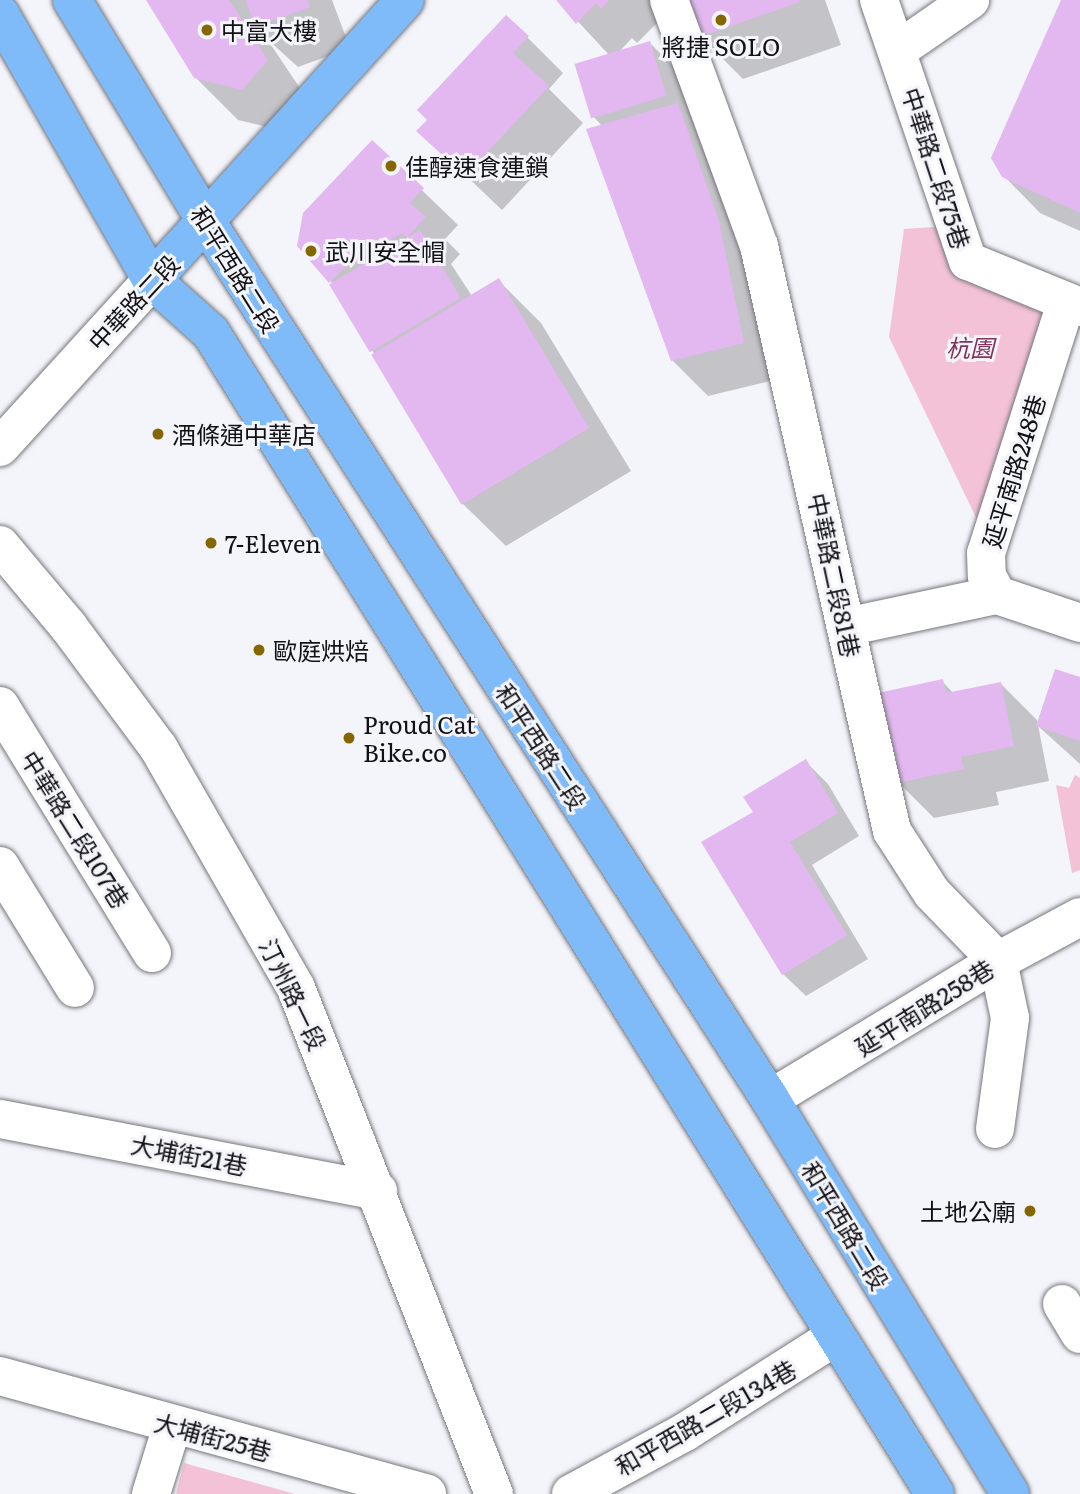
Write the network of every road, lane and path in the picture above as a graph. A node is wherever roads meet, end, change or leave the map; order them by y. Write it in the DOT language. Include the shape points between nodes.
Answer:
graph roads {
  1 [pos="72,0"];
  2 [pos="405,0"];
  3 [pos="669,0"];
  4 [pos="879,0"];
  5 [pos="970,0"];
  6 [pos="0,14"];
  7 [pos="898,50"];
  8 [pos="207,223"];
  9 [pos="152,280"];
  10 [pos="1073,305"];
  11 [pos="0,447"];
  12 [pos="0,545"];
  13 [pos="997,595"];
  14 [pos="1080,623"];
  15 [pos="846,627"];
  16 [pos="0,706"];
  17 [pos="0,866"];
  18 [pos="1080,918"];
  19 [pos="152,953"];
  20 [pos="998,961"];
  21 [pos="75,988"];
  22 [pos="770,1099"];
  23 [pos="0,1119"];
  24 [pos="995,1129"];
  25 [pos="378,1191"];
  26 [pos="836,1336"];
  27 [pos="0,1376"];
  28 [pos="172,1426"];
  29 [pos="487,1492"];
  30 [pos="150,1494"];
  31 [pos="427,1494"];
  32 [pos="571,1494"];
  33 [pos="935,1494"];
  34 [pos="1010,1494"];
  1 -- 8 [label="main road, 和平西路二段"];
  2 -- 8 [label="main road, 中華路二段"];
  3 -- 15 [label="street, 中華路二段81巷" via="760,246"];
  4 -- 7 [label="street, 中華路二段75巷"];
  5 -- 7 [label="street"];
  6 -- 9 [label="main road"];
  7 -- 10 [label="street, 中華路二段75巷" via="968,261"];
  8 -- 9 [label="main road, 中華路二段"];
  8 -- 22 [label="main road, 和平西路二段"];
  9 -- 11 [label="street, 中華路二段"];
  9 -- 26 [label="main road" via="211,334"];
  10 -- 13 [label="street, 延平南路248巷" via="986,553 987,576"];
  12 -- 25 [label="street, 汀州路一段" via="68,626 165,759 296,988"];
  13 -- 14 [label="street"];
  13 -- 15 [label="street"];
  15 -- 20 [label="street, 中華路二段81巷" via="892,831 932,893"];
  16 -- 19 [label="street, 中華路二段107巷"];
  17 -- 21 [label="street"];
  18 -- 20 [label="street, 延平南路258巷"];
  20 -- 22 [label="street, 延平南路258巷"];
  20 -- 24 [label="street" via="1010,1018"];
  22 -- 34 [label="main road, 和平西路二段"];
  23 -- 25 [label="street, 大埔街21巷"];
  25 -- 29 [label="street, 汀州路一段"];
  26 -- 32 [label="street, 和平西路二段134巷" via="685,1432"];
  26 -- 33 [label="main road"];
  27 -- 28 [label="street, 大埔街25巷"];
  28 -- 30 [label="street"];
  28 -- 31 [label="street, 大埔街25巷"];
}
